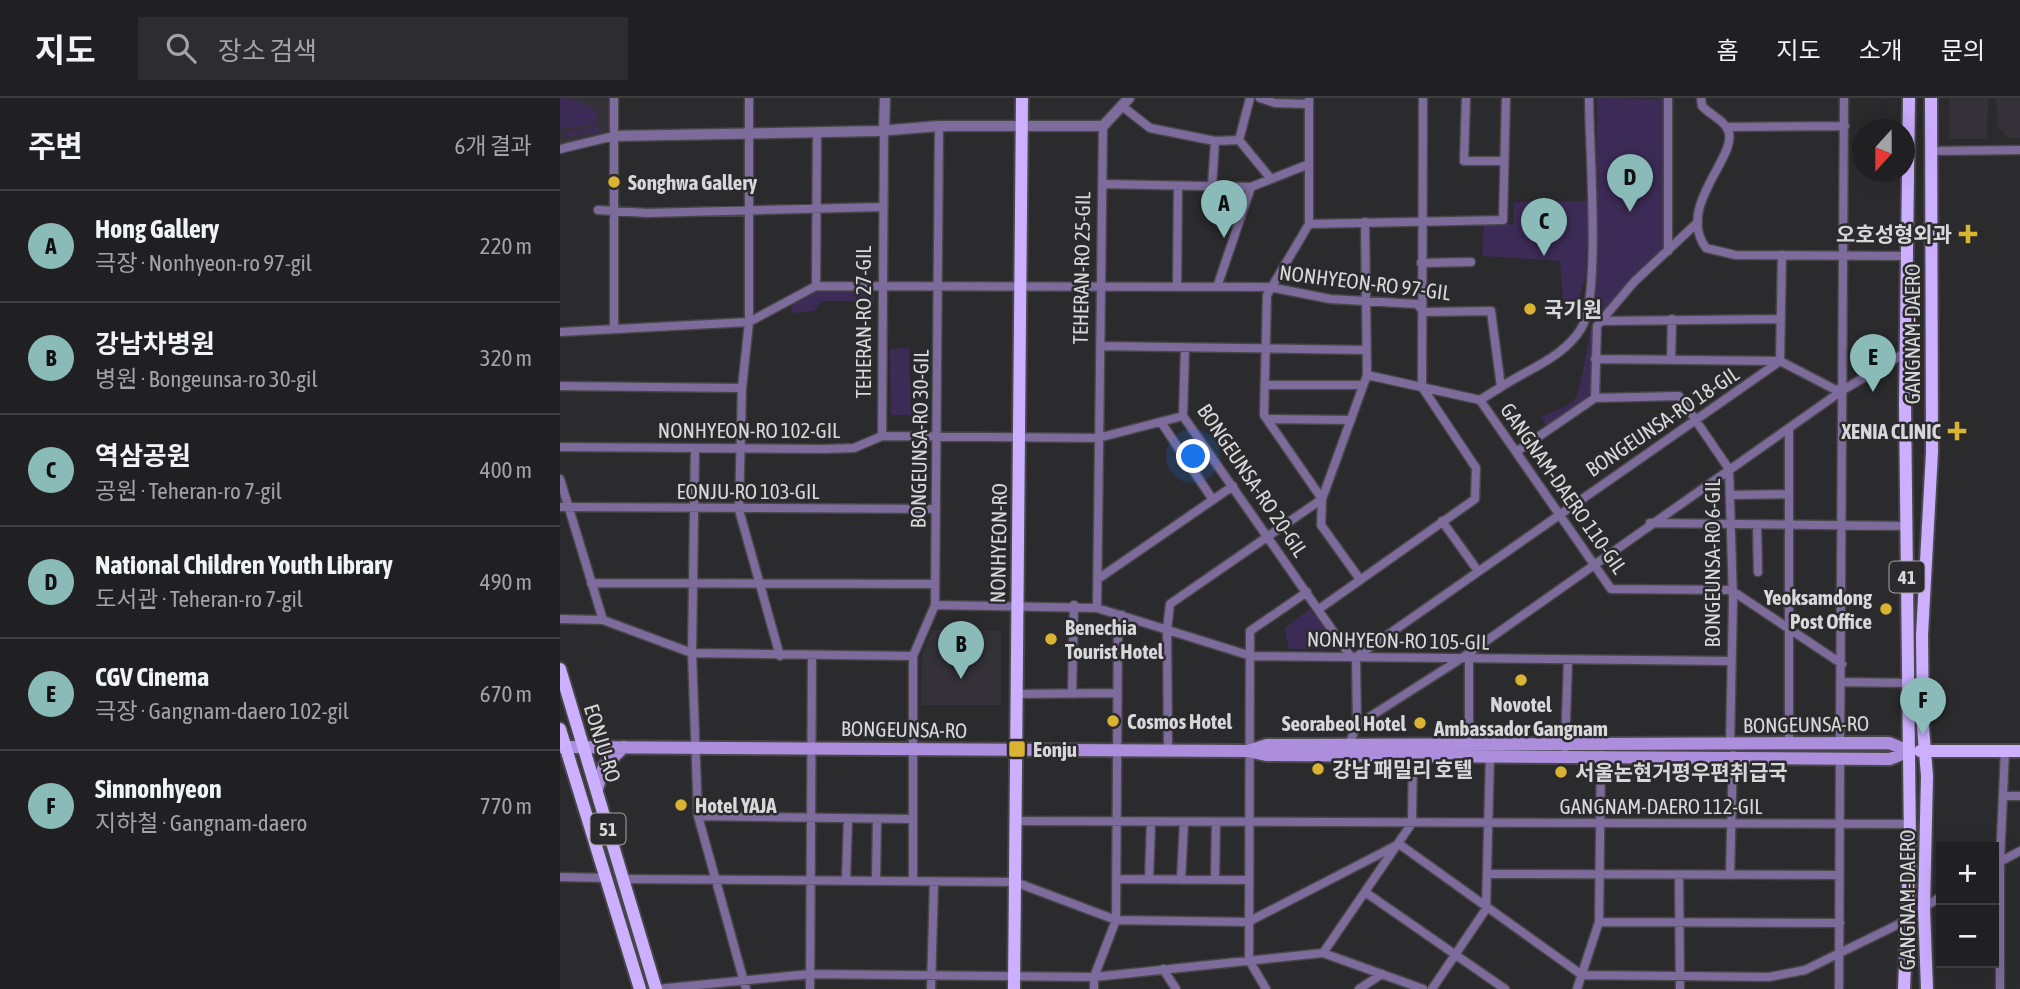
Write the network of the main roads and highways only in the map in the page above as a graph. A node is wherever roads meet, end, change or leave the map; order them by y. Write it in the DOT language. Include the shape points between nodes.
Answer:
graph roads {
  1 [pos="1022,98"];
  2 [pos="1909,98"];
  3 [pos="1931,98"];
  4 [pos="560,669"];
  5 [pos="560,729"];
  6 [pos="563,747"];
  7 [pos="585,747"];
  8 [pos="624,747"];
  9 [pos="1015,750"];
  10 [pos="1565,750"];
  11 [pos="1732,750"];
  12 [pos="1840,750"];
  13 [pos="1248,751"];
  14 [pos="1909,751"];
  15 [pos="1926,751"];
  16 [pos="2020,751"];
  17 [pos="597,789"];
  18 [pos="1014,983"];
  19 [pos="640,989"];
  20 [pos="657,989"];
  21 [pos="1904,989"];
  22 [pos="1927,989"];
  1 -- 9 [label="main road, NONHYEON-RO"];
  2 -- 14 [label="main road, GANGNAM-DAERO / 41" via="1905,353"];
  3 -- 15 [label="main road, GANGNAM-DAERO / 41" via="1932,453 1922,635"];
  4 -- 7 [label="main road, EONJU-RO / 51"];
  5 -- 6 [label="main road, EONJU-RO / 51"];
  6 -- 7 [label="main road, BONGEUNSA-RO"];
  6 -- 19 [label="main road, EONJU-RO / 51"];
  7 -- 8 [label="main road, BONGEUNSA-RO"];
  7 -- 17 [label="main road, EONJU-RO / 51"];
  8 -- 9 [label="main road, BONGEUNSA-RO"];
  8 -- 17 [label="main road" via="604,766"];
  9 -- 13 [label="main road, BONGEUNSA-RO"];
  9 -- 18 [label="main road, NONHYEON-RO"];
  10 -- 11 [label="main road, BONGEUNSA-RO"];
  10 -- 13 [label="main road, BONGEUNSA-RO" via="1490,755 1266,755"];
  10 -- 13 [label="main road, BONGEUNSA-RO" via="1469,744 1266,744"];
  11 -- 12 [label="main road, BONGEUNSA-RO"];
  11 -- 12 [label="main road, BONGEUNSA-RO" via="1788,744"];
  12 -- 14 [label="main road, BONGEUNSA-RO" via="1889,743"];
  14 -- 15 [label="main road"];
  14 -- 21 [label="main road, GANGNAM-DAERO / 41"];
  15 -- 16 [label="main road"];
  15 -- 22 [label="main road, GANGNAM-DAERO / 41"];
  17 -- 20 [label="main road, EONJU-RO / 51"];
}
